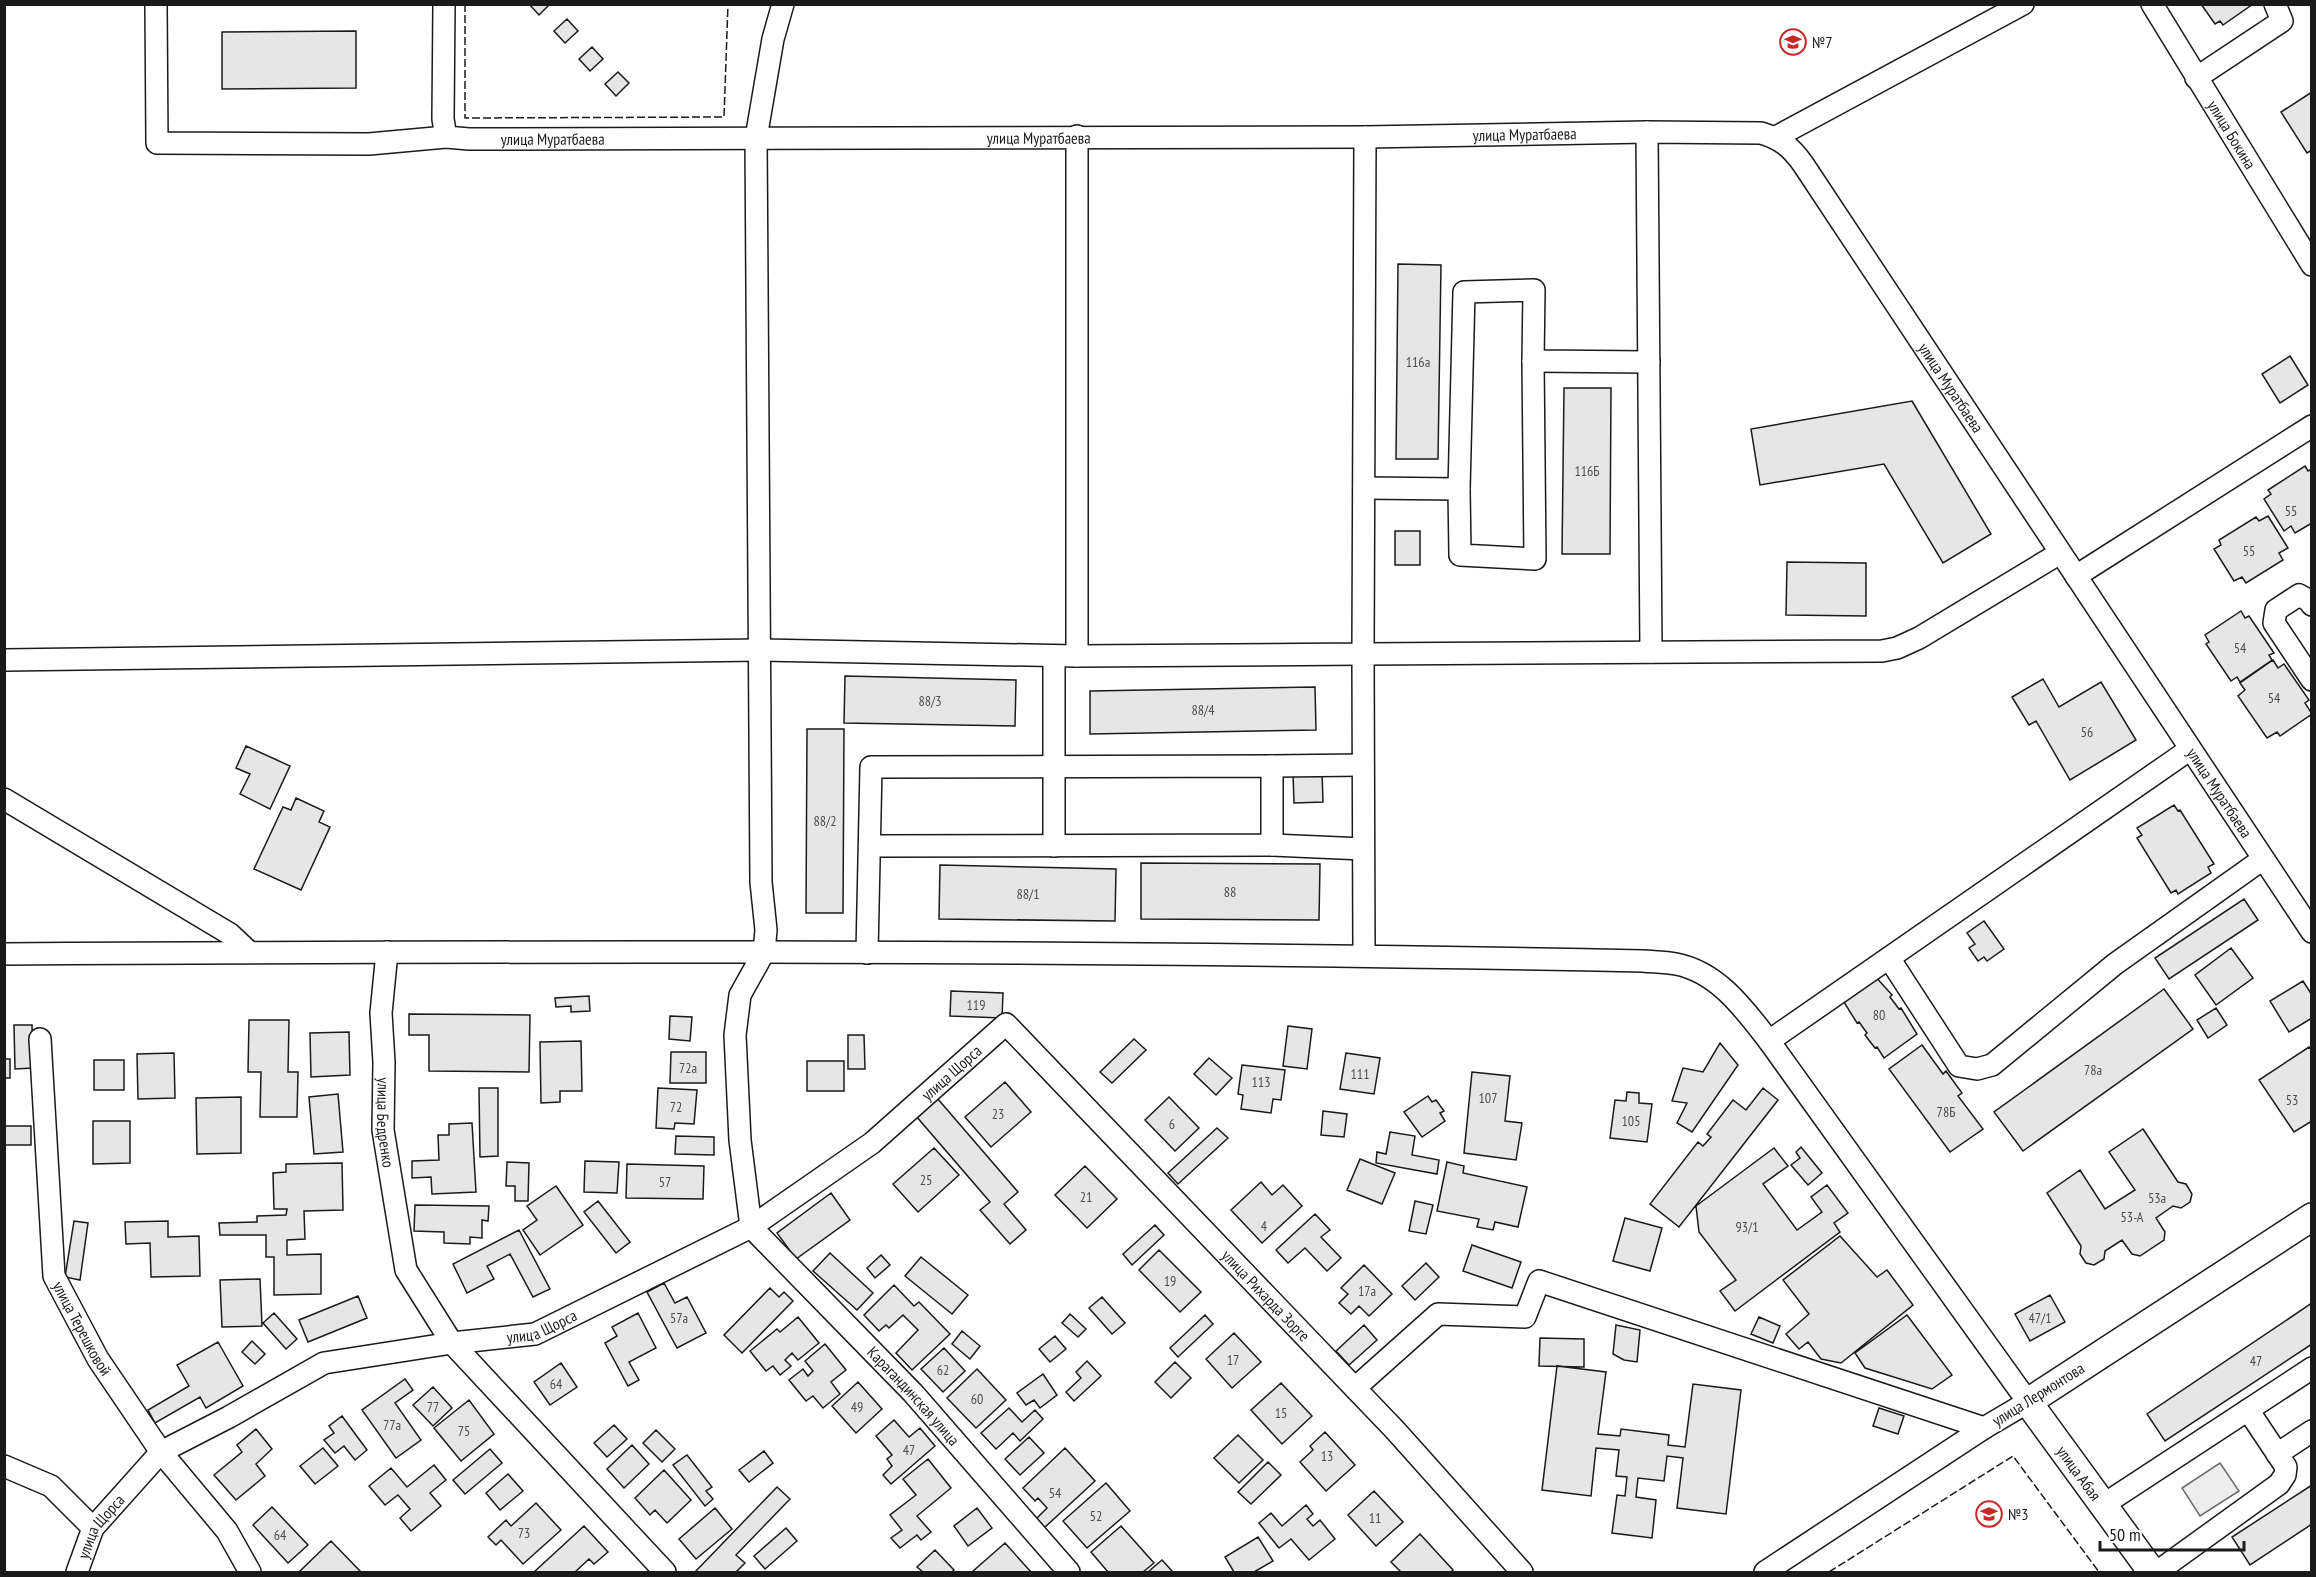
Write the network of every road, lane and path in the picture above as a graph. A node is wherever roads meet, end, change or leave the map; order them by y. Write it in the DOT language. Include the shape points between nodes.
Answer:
graph roads {
  1 [pos="156,4"];
  2 [pos="444,4"];
  3 [pos="783,4"];
  4 [pos="2023,4"];
  5 [pos="2152,4"];
  6 [pos="2275,4"];
  7 [pos="2196,78"];
  8 [pos="1647,132"];
  9 [pos="1077,136"];
  10 [pos="446,137"];
  11 [pos="1365,137"];
  12 [pos="1776,137"];
  13 [pos="756,138"];
  14 [pos="2312,265"];
  15 [pos="1533,361"];
  16 [pos="1649,362"];
  17 [pos="2312,426"];
  18 [pos="1364,488"];
  19 [pos="1459,489"];
  20 [pos="2060,553"];
  21 [pos="2076,576"];
  22 [pos="2312,605"];
  23 [pos="761,650"];
  24 [pos="1651,652"];
  25 [pos="1363,654"];
  26 [pos="1054,656"];
  27 [pos="1077,656"];
  28 [pos="4,660"];
  29 [pos="2312,680"];
  30 [pos="2189,750"];
  31 [pos="1363,765"];
  32 [pos="1054,766"];
  33 [pos="1272,766"];
  34 [pos="4,799"];
  35 [pos="1272,845"];
  36 [pos="871,846"];
  37 [pos="1054,846"];
  38 [pos="1363,849"];
  39 [pos="2262,859"];
  40 [pos="2312,932"];
  41 [pos="387,951"];
  42 [pos="249,952"];
  43 [pos="764,952"];
  44 [pos="867,953"];
  45 [pos="4,954"];
  46 [pos="1364,956"];
  47 [pos="1889,958"];
  48 [pos="1006,1024"];
  49 [pos="40,1039"];
  50 [pos="1770,1041"];
  51 [pos="2312,1217"];
  52 [pos="751,1227"];
  53 [pos="452,1343"];
  54 [pos="2312,1368"];
  55 [pos="1355,1388"];
  56 [pos="2028,1402"];
  57 [pos="2248,1410"];
  58 [pos="1984,1428"];
  59 [pos="2312,1431"];
  60 [pos="161,1452"];
  61 [pos="2277,1454"];
  62 [pos="4,1466"];
  63 [pos="2103,1506"];
  64 [pos="93,1528"];
  65 [pos="77,1572"];
  66 [pos="250,1572"];
  67 [pos="665,1572"];
  68 [pos="1069,1572"];
  69 [pos="1522,1572"];
  70 [pos="1765,1572"];
  71 [pos="2152,1572"];
  72 [pos="2157,1572"];
  1 -- 10 [label="street, улица Муратбаева" via="158,142 369,144"];
  2 -- 10 [label="street"];
  3 -- 13 [label="street"];
  4 -- 12 [label="street"];
  5 -- 7 [label="street, улица Бокина"];
  6 -- 7 [label="street" via="2282,21"];
  7 -- 14 [label="street, улица Бокина"];
  8 -- 11 [label="street, улица Муратбаева"];
  8 -- 12 [label="street, улица Муратбаева" via="1761,133"];
  8 -- 16 [label="street"];
  9 -- 11 [label="street, улица Муратбаева"];
  9 -- 13 [label="street, улица Муратбаева"];
  9 -- 27 [label="street"];
  10 -- 13 [label="street, улица Муратбаева"];
  11 -- 18 [label="street"];
  12 -- 20 [label="street, улица Муратбаева" via="1803,164"];
  13 -- 23 [label="street"];
  15 -- 16 [label="street"];
  15 -- 19 [label="street" via="1534,290 1464,292"];
  15 -- 19 [label="street" via="1535,559 1460,555"];
  16 -- 24 [label="street"];
  17 -- 21 [label="street"];
  18 -- 19 [label="street"];
  18 -- 25 [label="street"];
  20 -- 21 [label="street, улица Муратбаева"];
  20 -- 24 [label="street" via="1919,638 1891,649"];
  21 -- 30 [label="street, улица Муратбаева"];
  22 -- 29 [label="street" via="2298,595 2276,610 2274,622"];
  23 -- 26 [label="street"];
  23 -- 28 [label="street"];
  23 -- 43 [label="street"];
  24 -- 25 [label="street"];
  25 -- 27 [label="street"];
  25 -- 31 [label="street"];
  26 -- 27 [label="street"];
  26 -- 32 [label="street"];
  30 -- 39 [label="street, улица Муратбаева"];
  30 -- 47 [label="street"];
  31 -- 33 [label="street"];
  31 -- 38 [label="street"];
  32 -- 33 [label="street"];
  32 -- 36 [label="street" via="871,767"];
  32 -- 37 [label="street"];
  33 -- 35 [label="street"];
  34 -- 42 [label="street" via="230,934"];
  35 -- 37 [label="street"];
  35 -- 38 [label="street"];
  36 -- 37 [label="street"];
  36 -- 44 [label="street"];
  38 -- 46 [label="street"];
  39 -- 40 [label="street, улица Муратбаева"];
  39 -- 47 [label="street" via="2115,964 1992,1065 1977,1069 1959,1066"];
  41 -- 42 [label="street"];
  41 -- 43 [label="street"];
  41 -- 53 [label="street, улица Бедренко" via="381,1014 383,1130 402,1246 406,1270"];
  42 -- 45 [label="street"];
  43 -- 44 [label="street"];
  43 -- 52 [label="street" via="740,995 735,1035 740,1140"];
  44 -- 46 [label="street"];
  46 -- 50 [label="street" via="1677,964 1703,974 1725,990"];
  47 -- 50 [label="street"];
  48 -- 52 [label="street, улица Щорса" via="872,1143"];
  48 -- 55 [label="street, улица Рихарда Зорге"];
  49 -- 60 [label="street, улица Терешковой" via="54,1276 98,1359"];
  50 -- 56 [label="street"];
  51 -- 56 [label="main road, улица Лермонтова"];
  52 -- 53 [label="street, улица Щорса" via="535,1334"];
  52 -- 68 [label="street, Карагандинская улица" via="913,1393"];
  53 -- 60 [label="street, улица Щорса" via="324,1363"];
  53 -- 67 [label="street, улица Бедренко"];
  54 -- 57 [label="street"];
  55 -- 58 [label="street" via="1438,1314 1525,1317 1539,1281"];
  55 -- 69 [label="street, улица Рихарда Зорге"];
  56 -- 58 [label="street, улица Лермонтова"];
  56 -- 63 [label="main road, улица Абая"];
  57 -- 61 [label="street"];
  57 -- 63 [label="street"];
  58 -- 70 [label="street, улица Лермонтова"];
  59 -- 61 [label="street"];
  60 -- 64 [label="street, улица Щорса"];
  60 -- 66 [label="street, улица Терешковой" via="227,1531"];
  61 -- 72 [label="street" via="2286,1467 2279,1484"];
  62 -- 64 [label="street" via="51,1486"];
  63 -- 71 [label="main road, улица Абая"];
  64 -- 65 [label="street, улица Щорса"];
}
